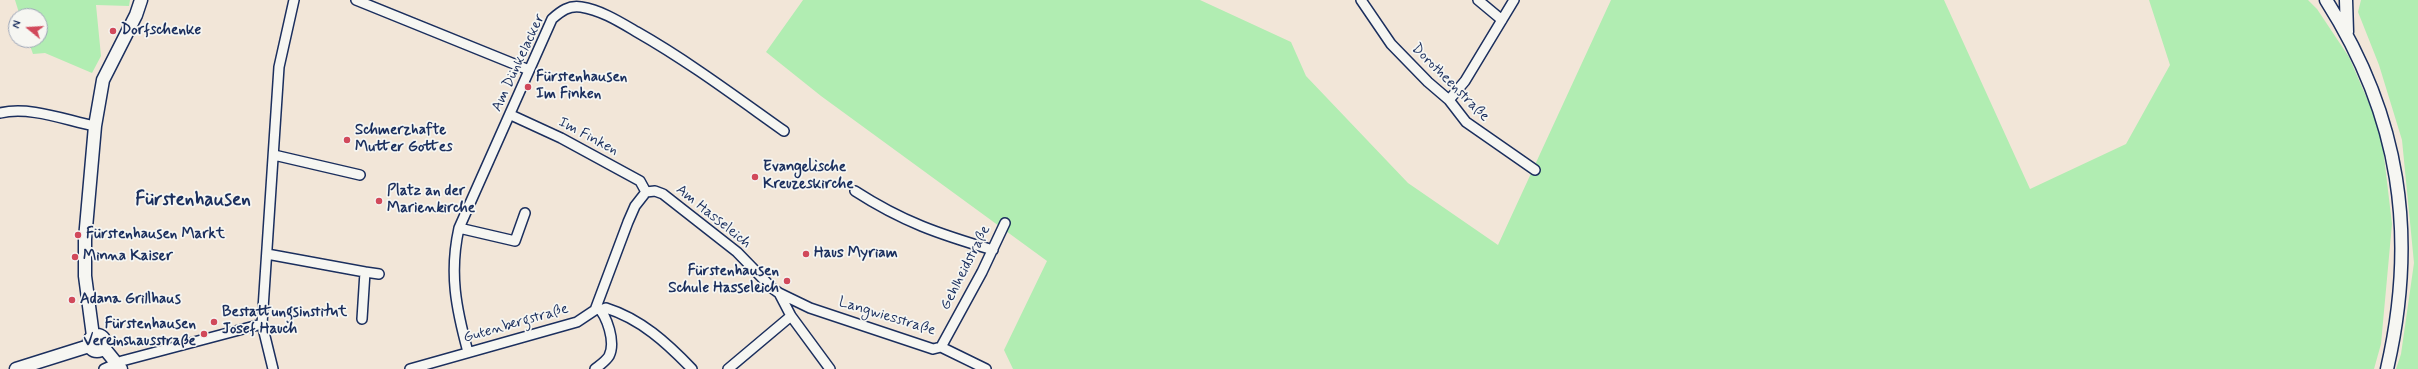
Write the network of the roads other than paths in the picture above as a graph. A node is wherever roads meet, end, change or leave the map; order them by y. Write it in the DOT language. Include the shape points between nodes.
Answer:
graph roads {
  1 [pos="141,0"];
  2 [pos="294,0"];
  3 [pos="356,0"];
  4 [pos="1361,0"];
  5 [pos="1478,0"];
  6 [pos="1514,0"];
  7 [pos="2326,0"];
  8 [pos="2346,0"];
  9 [pos="1502,20"];
  10 [pos="2347,33"];
  11 [pos="529,70"];
  12 [pos="1449,100"];
  13 [pos="0,113"];
  14 [pos="511,114"];
  15 [pos="95,126"];
  16 [pos="784,131"];
  17 [pos="274,156"];
  18 [pos="1535,170"];
  19 [pos="360,175"];
  20 [pos="855,191"];
  21 [pos="646,192"];
  22 [pos="525,213"];
  23 [pos="1005,223"];
  24 [pos="459,228"];
  25 [pos="993,250"];
  26 [pos="267,254"];
  27 [pos="365,272"];
  28 [pos="379,274"];
  29 [pos="779,293"];
  30 [pos="598,308"];
  31 [pos="791,316"];
  32 [pos="362,319"];
  33 [pos="262,324"];
  34 [pos="92,341"];
  35 [pos="940,348"];
  36 [pos="468,352"];
  37 [pos="119,366"];
  38 [pos="16,369"];
  39 [pos="104,369"];
  40 [pos="273,369"];
  41 [pos="410,369"];
  42 [pos="595,369"];
  43 [pos="692,369"];
  44 [pos="728,369"];
  45 [pos="830,369"];
  46 [pos="986,369"];
  47 [pos="2387,369"];
  1 -- 15 [label="main road" via="103,80"];
  2 -- 17 [label="street" via="279,67"];
  3 -- 11 [label="street"];
  4 -- 12 [label="street, Dorotheenstraße" via="1391,44"];
  5 -- 9 [label="street"];
  6 -- 9 [label="street"];
  7 -- 10 [label="main road"];
  8 -- 10 [label="main road"];
  9 -- 12 [label="street" via="1465,81"];
  10 -- 47 [label="main road" via="2379,102 2400,194 2404,244 2402,291"];
  11 -- 14 [label="street, Am Dünkelacker"];
  11 -- 16 [label="street, Am Dünkelacker" via="552,19 566,9 581,7 625,25 665,47"];
  12 -- 18 [label="street, Dorotheenstraße" via="1466,122"];
  13 -- 15 [label="street" via="28,112"];
  14 -- 21 [label="street, Im Finken" via="640,181"];
  14 -- 24 [label="street, Am Dünkelacker"];
  15 -- 34 [label="main road" via="85,239 85,276"];
  17 -- 19 [label="street"];
  17 -- 26 [label="street"];
  20 -- 25 [label="street" via="899,218"];
  21 -- 29 [label="street, Am Hasseleich" via="655,191 672,201 737,252"];
  21 -- 30 [label="street" via="635,206 628,222"];
  22 -- 24 [label="street" via="515,241"];
  23 -- 25 [label="street, Gehlheidstraße"];
  24 -- 36 [label="street, Am Dünkelacker" via="455,250 454,296"];
  25 -- 35 [label="street, Gehlheidstraße"];
  26 -- 27 [label="street"];
  26 -- 33 [label="street"];
  27 -- 28 [label="street"];
  27 -- 32 [label="street"];
  29 -- 31 [label="street, Am Hasseleich"];
  29 -- 35 [label="street, Langwiesstraße" via="810,308 933,349"];
  30 -- 36 [label="street, Gutenbergstraße" via="576,322"];
  30 -- 42 [label="street" via="608,325 611,349 608,357"];
  30 -- 43 [label="street" via="606,308 632,318 676,352"];
  31 -- 44 [label="street"];
  31 -- 45 [label="street, Am Hasseleich"];
  33 -- 37 [label="street"];
  33 -- 40 [label="street"];
  34 -- 37 [label="main road" via="99,335 103,338 104,348"];
  34 -- 38 [label="main road"];
  35 -- 46 [label="street, Langwiesstraße"];
  36 -- 41 [label="street, Gutenbergstraße"];
  37 -- 39 [label="street"];
}
